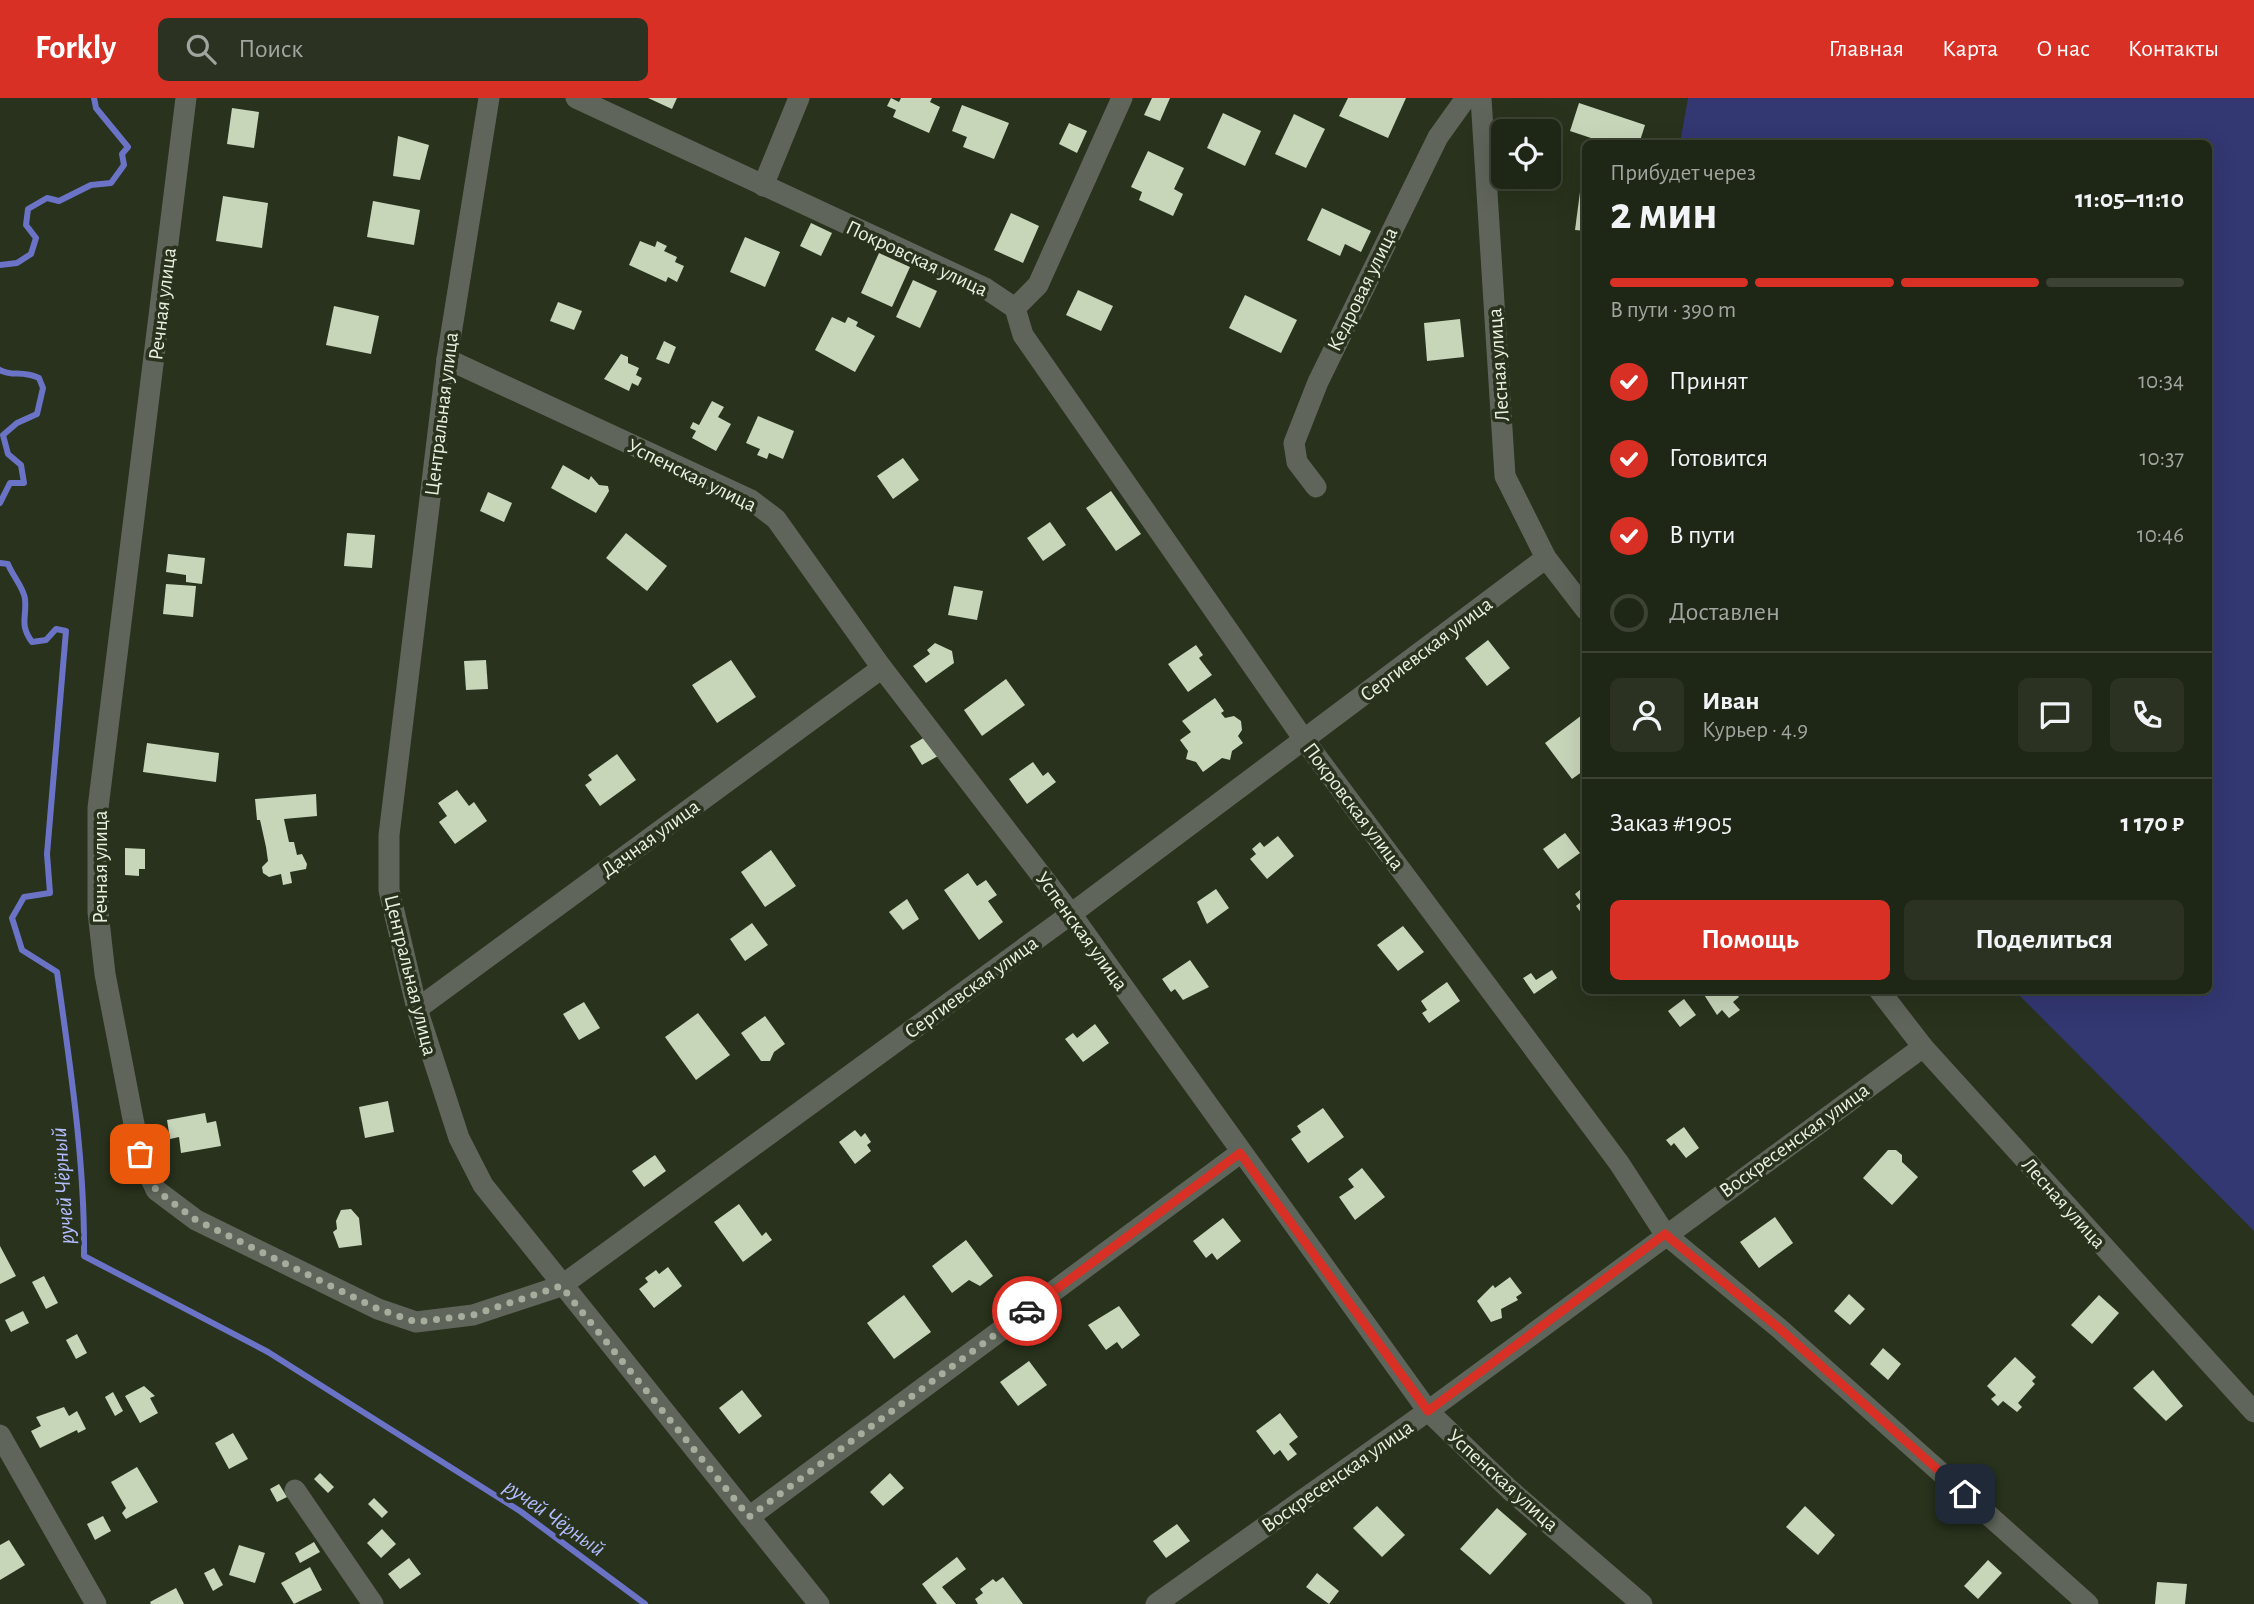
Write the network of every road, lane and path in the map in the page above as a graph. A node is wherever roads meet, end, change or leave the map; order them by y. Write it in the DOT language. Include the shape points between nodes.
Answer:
graph roads {
  1 [pos="186,98"];
  2 [pos="489,98"];
  3 [pos="576,98"];
  4 [pos="799,98"];
  5 [pos="1122,98"];
  6 [pos="1466,98"];
  7 [pos="1481,98"];
  8 [pos="763,186"];
  9 [pos="1015,308"];
  10 [pos="447,359"];
  11 [pos="1316,487"];
  12 [pos="1546,558"];
  13 [pos="1582,605"];
  14 [pos="883,668"];
  15 [pos="1305,741"];
  16 [pos="1072,914"];
  17 [pos="1882,994"];
  18 [pos="417,1009"];
  19 [pos="1923,1047"];
  20 [pos="1240,1153"];
  21 [pos="1665,1234"];
  22 [pos="561,1286"];
  23 [pos="1428,1411"];
  24 [pos="2254,1412"];
  25 [pos="0,1435"];
  26 [pos="295,1490"];
  27 [pos="749,1517"];
  28 [pos="96,1604"];
  29 [pos="373,1604"];
  30 [pos="819,1604"];
  31 [pos="1156,1604"];
  32 [pos="1642,1604"];
  33 [pos="2088,1604"];
  1 -- 22 [label="street, Речная улица" via="99,808 96,872 105,974 140,1154 156,1190 196,1220 378,1309 416,1322 473,1315"];
  2 -- 10 [label="street, Центральная улица"];
  3 -- 8 [label="street, Покровская улица"];
  4 -- 8 [label="street"];
  5 -- 9 [label="street" via="1038,285"];
  6 -- 11 [label="street, Кедровая улица" via="1426,160 1318,382 1294,443 1297,462"];
  7 -- 12 [label="street, Лесная улица" via="1505,477"];
  8 -- 9 [label="street, Покровская улица" via="985,288"];
  9 -- 15 [label="street, Покровская улица" via="1023,335"];
  10 -- 14 [label="street, Успенская улица" via="751,500 776,519"];
  10 -- 18 [label="street, Центральная улица" via="389,835 389,890"];
  12 -- 13 [label="street, Лесная улица"];
  12 -- 15 [label="street, Сергиевская улица"];
  14 -- 16 [label="street, Успенская улица"];
  14 -- 18 [label="street, Дачная улица"];
  15 -- 16 [label="street, Сергиевская улица"];
  15 -- 21 [label="street, Покровская улица" via="1619,1163"];
  16 -- 20 [label="street, Успенская улица"];
  16 -- 22 [label="street, Сергиевская улица"];
  17 -- 19 [label="street, Лесная улица"];
  18 -- 22 [label="street, Центральная улица" via="459,1139 483,1185"];
  19 -- 21 [label="street, Воскресенская улица"];
  19 -- 24 [label="street, Лесная улица"];
  20 -- 23 [label="street, Успенская улица"];
  20 -- 27 [label="street"];
  21 -- 23 [label="street, Воскресенская улица"];
  21 -- 33 [label="street, Покровская улица" via="1780,1329"];
  22 -- 27 [label="street, Центральная улица"];
  23 -- 31 [label="street, Воскресенская улица"];
  23 -- 32 [label="street, Успенская улица" via="1510,1490"];
  25 -- 28 [label="street"];
  26 -- 29 [label="street"];
  27 -- 30 [label="street, Центральная улица"];
}
